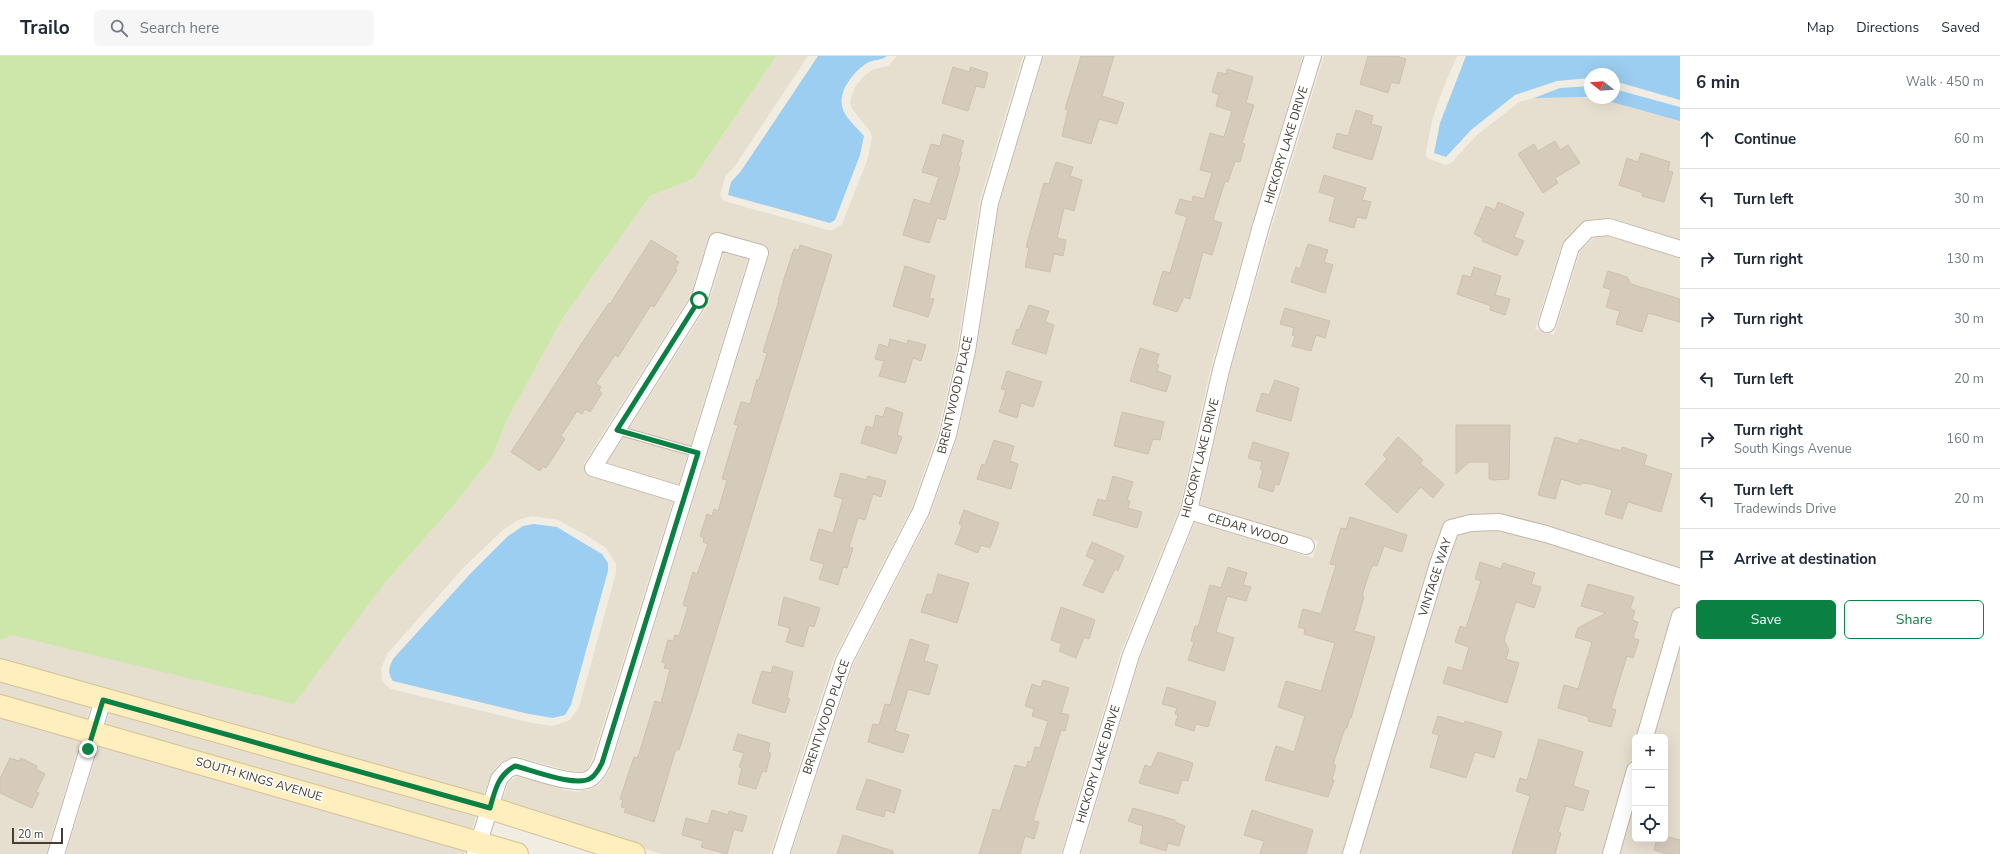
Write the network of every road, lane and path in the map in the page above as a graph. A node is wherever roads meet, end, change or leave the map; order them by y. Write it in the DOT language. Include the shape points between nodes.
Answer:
graph roads {
  1 [pos="1034,56"];
  2 [pos="1314,56"];
  3 [pos="1680,249"];
  4 [pos="1547,324"];
  5 [pos="617,430"];
  6 [pos="698,453"];
  7 [pos="685,496"];
  8 [pos="1189,511"];
  9 [pos="1306,546"];
  10 [pos="1680,577"];
  11 [pos="1680,616"];
  12 [pos="0,670"];
  13 [pos="103,700"];
  14 [pos="0,706"];
  15 [pos="93,732"];
  16 [pos="1646,734"];
  17 [pos="1632,780"];
  18 [pos="490,808"];
  19 [pos="477,848"];
  20 [pos="56,854"];
  21 [pos="517,854"];
  22 [pos="634,854"];
  23 [pos="781,854"];
  24 [pos="1071,854"];
  25 [pos="1351,854"];
  26 [pos="1611,854"];
  1 -- 23 [label="street, BRENTWOOD PLACE" via="990,203 967,351 948,435 922,511 844,661"];
  2 -- 8 [label="street, HICKORY LAKE DRIVE" via="1261,226 1221,370"];
  3 -- 4 [label="street" via="1609,227 1588,229 1571,247"];
  5 -- 6 [label="lane"];
  5 -- 6 [label="street" via="699,300 717,241 760,253"];
  5 -- 7 [label="street" via="593,468"];
  6 -- 7 [label="street"];
  7 -- 18 [label="street" via="598,771 584,782 515,766 499,779"];
  8 -- 9 [label="street, CEDAR WOOD"];
  8 -- 24 [label="street, HICKORY LAKE DRIVE" via="1131,655"];
  10 -- 25 [label="street, VINTAGE WAY" via="1546,534 1499,522 1471,523 1452,528 1438,564"];
  11 -- 16 [label="street"];
  12 -- 13 [label="main road"];
  13 -- 15 [label="street"];
  13 -- 18 [label="main road"];
  14 -- 15 [label="main road, SOUTH KINGS AVENUE"];
  15 -- 19 [label="main road, SOUTH KINGS AVENUE"];
  15 -- 20 [label="street"];
  17 -- 26 [label="street"];
  18 -- 19 [label="street"];
  18 -- 22 [label="main road"];
  19 -- 21 [label="main road, SOUTH KINGS AVENUE"];
}
